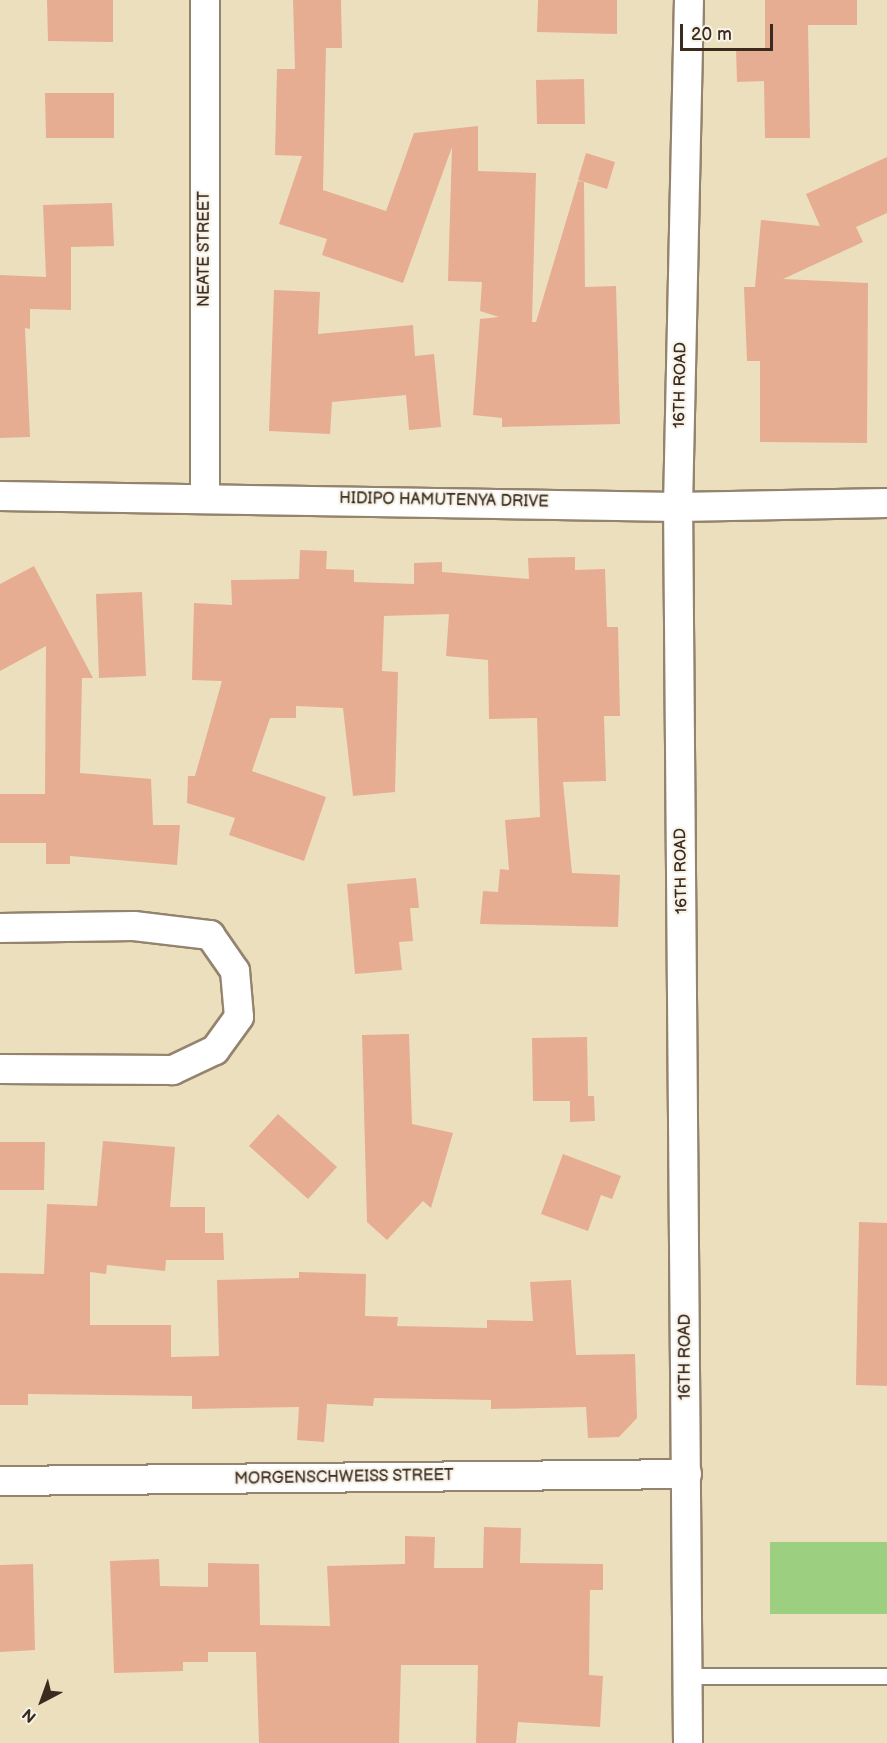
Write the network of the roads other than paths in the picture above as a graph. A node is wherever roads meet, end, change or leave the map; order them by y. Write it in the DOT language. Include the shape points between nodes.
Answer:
graph roads {
  1 [pos="205,0"];
  2 [pos="689,0"];
  3 [pos="0,496"];
  4 [pos="205,498"];
  5 [pos="887,503"];
  6 [pos="678,507"];
  7 [pos="0,928"];
  8 [pos="0,1070"];
  9 [pos="687,1474"];
  10 [pos="0,1481"];
  11 [pos="688,1676"];
  12 [pos="887,1676"];
  13 [pos="688,1743"];
  1 -- 4 [label="street, NEATE STREET"];
  2 -- 6 [label="street, 16TH ROAD"];
  3 -- 4 [label="street, HIDIPO HAMUTENYA DRIVE"];
  4 -- 6 [label="street, HIDIPO HAMUTENYA DRIVE"];
  5 -- 6 [label="street, HIDIPO HAMUTENYA DRIVE"];
  6 -- 9 [label="street, 16TH ROAD"];
  7 -- 8 [label="street" via="134,926 210,935 236,971 239,1017 215,1050 173,1070"];
  9 -- 10 [label="street, MORGENSCHWEISS STREET"];
  9 -- 11 [label="street, 16TH ROAD"];
  11 -- 12 [label="lane"];
  11 -- 13 [label="street, 16TH ROAD"];
}
